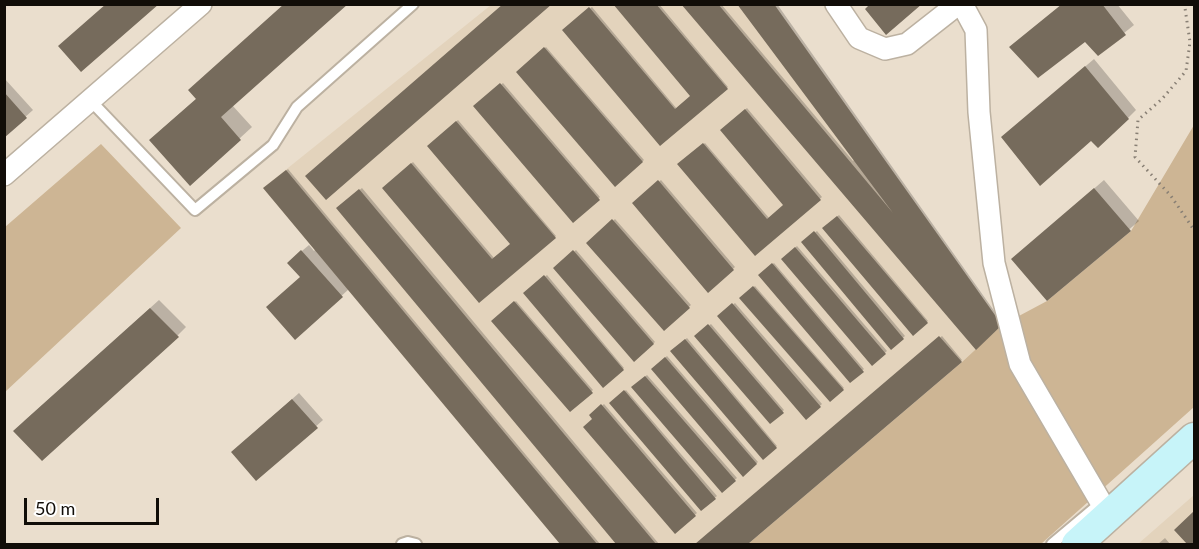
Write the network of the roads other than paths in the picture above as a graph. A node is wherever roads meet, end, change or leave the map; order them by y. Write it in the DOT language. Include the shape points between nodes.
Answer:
graph roads {
  1 [pos="201,4"];
  2 [pos="413,4"];
  3 [pos="836,4"];
  4 [pos="960,4"];
  5 [pos="90,100"];
  6 [pos="4,175"];
  7 [pos="1194,438"];
  8 [pos="1105,509"];
  9 [pos="402,544"];
  10 [pos="416,544"];
  11 [pos="1052,544"];
  12 [pos="1077,544"];
  1 -- 5 [label="street"];
  2 -- 5 [label="lane" via="297,107 273,145 195,210"];
  3 -- 4 [label="street" via="859,38 885,49 907,44"];
  4 -- 8 [label="street" via="976,30 978,112 994,263 1020,364"];
  5 -- 6 [label="street"];
  7 -- 8 [label="main road"];
  8 -- 11 [label="lane"];
  8 -- 12 [label="main road"];
  9 -- 10 [label="lane"];
}
